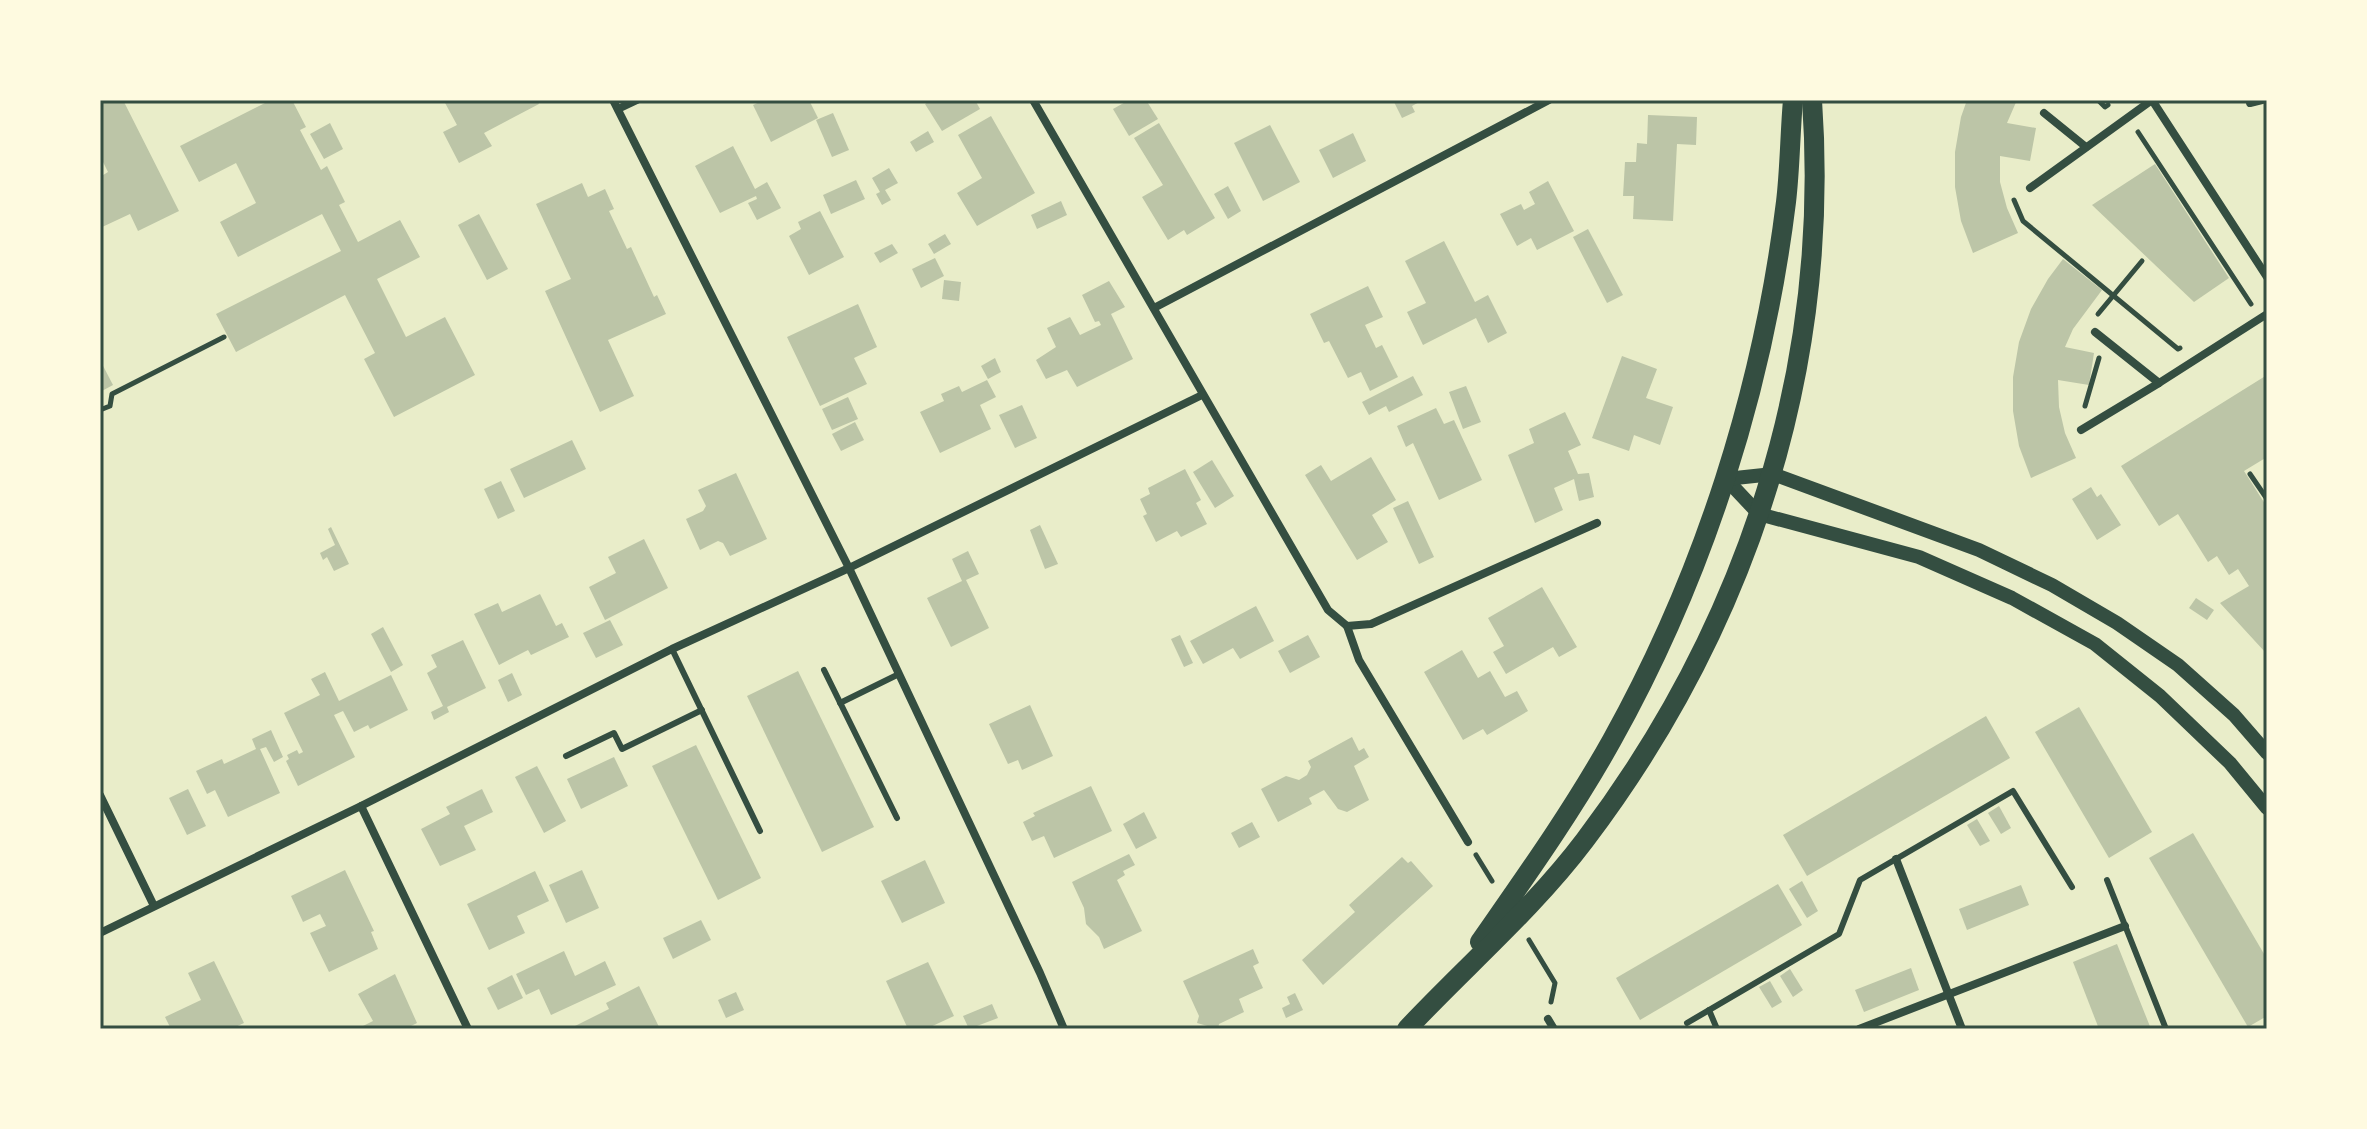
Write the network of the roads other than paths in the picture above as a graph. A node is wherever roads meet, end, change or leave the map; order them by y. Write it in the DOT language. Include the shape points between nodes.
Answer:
graph roads {
  1 [pos="613,100"];
  2 [pos="637,100"];
  3 [pos="1033,100"];
  4 [pos="1549,100"];
  5 [pos="1793,100"];
  6 [pos="1812,100"];
  7 [pos="2152,100"];
  8 [pos="2262,100"];
  9 [pos="2250,103"];
  10 [pos="618,109"];
  11 [pos="2044,113"];
  12 [pos="2086,147"];
  13 [pos="2030,188"];
  14 [pos="2267,277"];
  15 [pos="1154,308"];
  16 [pos="2264,316"];
  17 [pos="2095,332"];
  18 [pos="2159,383"];
  19 [pos="1202,395"];
  20 [pos="2081,430"];
  21 [pos="1773,474"];
  22 [pos="1726,479"];
  23 [pos="1759,514"];
  24 [pos="1597,523"];
  25 [pos="849,568"];
  26 [pos="1347,626"];
  27 [pos="672,649"];
  28 [pos="824,670"];
  29 [pos="899,674"];
  30 [pos="840,703"];
  31 [pos="702,710"];
  32 [pos="2267,753"];
  33 [pos="566,756"];
  34 [pos="100,795"];
  35 [pos="361,806"];
  36 [pos="2267,808"];
  37 [pos="897,818"];
  38 [pos="760,831"];
  39 [pos="1468,842"];
  40 [pos="1896,859"];
  41 [pos="2107,880"];
  42 [pos="2072,887"];
  43 [pos="154,906"];
  44 [pos="2125,926"];
  45 [pos="100,933"];
  46 [pos="1455,978"];
  47 [pos="1948,994"];
  48 [pos="1709,1010"];
  49 [pos="1548,1019"];
  50 [pos="1687,1023"];
  51 [pos="468,1029"];
  52 [pos="1064,1029"];
  53 [pos="1407,1029"];
  54 [pos="1554,1029"];
  55 [pos="1717,1029"];
  56 [pos="1859,1029"];
  57 [pos="1962,1029"];
  58 [pos="2166,1029"];
  1 -- 10 [label="street"];
  2 -- 10 [label="street"];
  3 -- 15 [label="street"];
  4 -- 15 [label="street"];
  5 -- 22 [label="main road" via="1786,202 1763,342"];
  6 -- 21 [label="main road" via="1816,155 1811,268 1796,379"];
  7 -- 12 [label="street"];
  7 -- 14 [label="street"];
  8 -- 9 [label="street"];
  10 -- 25 [label="street"];
  11 -- 12 [label="street"];
  12 -- 13 [label="street"];
  15 -- 19 [label="street"];
  16 -- 18 [label="street"];
  17 -- 18 [label="street"];
  18 -- 20 [label="street"];
  19 -- 25 [label="street"];
  19 -- 26 [label="street" via="1328,610"];
  21 -- 22 [label="street"];
  21 -- 23 [label="main road"];
  21 -- 32 [label="street" via="1979,550 2052,585 2178,665"];
  22 -- 23 [label="street"];
  22 -- 46 [label="main road" via="1675,612 1612,739"];
  23 -- 36 [label="street" via="1919,557 2012,598 2095,644 2160,696 2230,763"];
  23 -- 46 [label="main road" via="1735,583 1692,674 1642,760 1584,842"];
  24 -- 26 [label="street" via="1371,624"];
  25 -- 27 [label="street"];
  25 -- 29 [label="street"];
  26 -- 39 [label="street" via="1359,660"];
  27 -- 31 [label="lane"];
  27 -- 35 [label="street"];
  28 -- 30 [label="lane"];
  29 -- 30 [label="lane"];
  29 -- 52 [label="street"];
  30 -- 37 [label="lane"];
  31 -- 33 [label="lane" via="622,749 614,733"];
  31 -- 38 [label="lane"];
  34 -- 43 [label="street"];
  35 -- 43 [label="street"];
  35 -- 51 [label="street"];
  40 -- 42 [label="lane" via="2013,791"];
  40 -- 47 [label="street"];
  40 -- 48 [label="lane" via="1860,880 1839,934"];
  41 -- 44 [label="lane"];
  43 -- 45 [label="street"];
  44 -- 47 [label="street"];
  44 -- 58 [label="lane"];
  46 -- 53 [label="main road"];
  47 -- 56 [label="street"];
  47 -- 57 [label="street"];
  48 -- 50 [label="lane"];
  48 -- 55 [label="lane"];
  49 -- 54 [label="street"];
}
